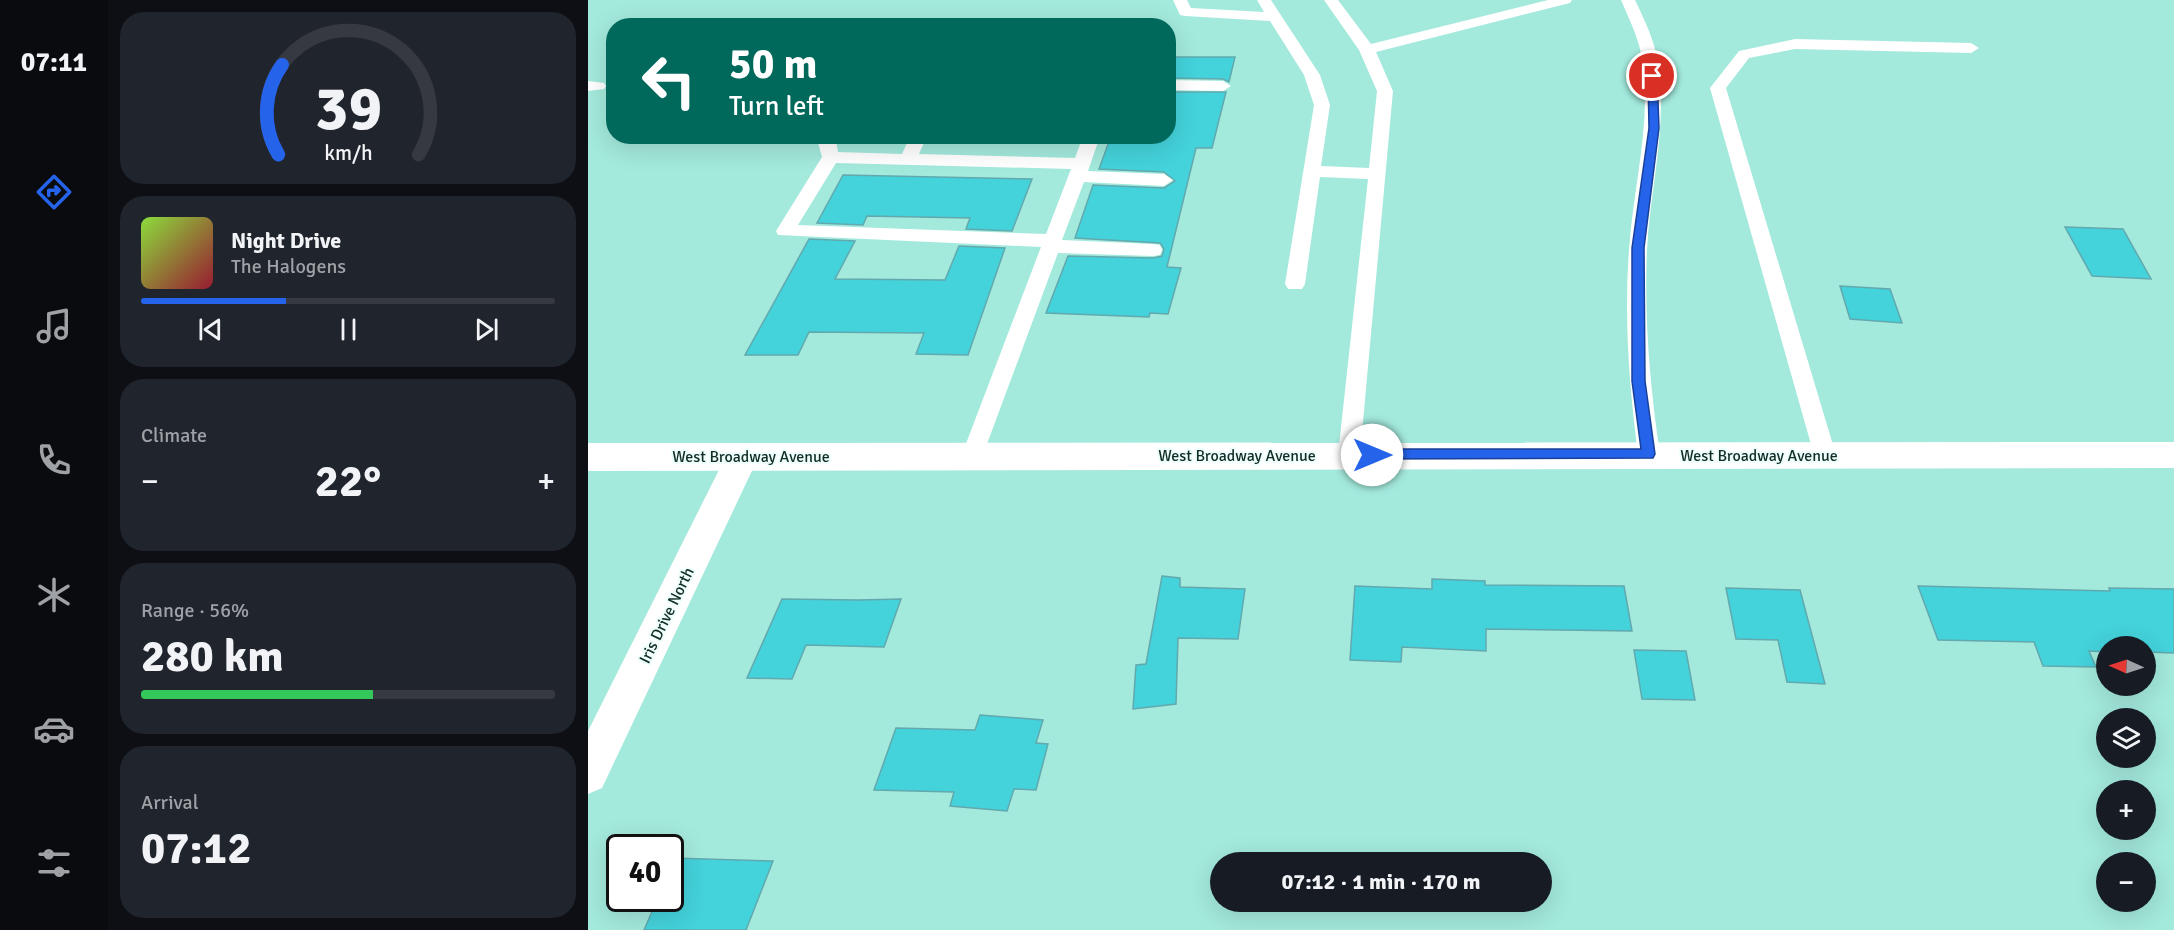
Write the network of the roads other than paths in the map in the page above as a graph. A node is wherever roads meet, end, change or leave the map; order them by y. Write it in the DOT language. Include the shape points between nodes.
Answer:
graph roads {
  1 [pos="1180,0"];
  2 [pos="1264,0"];
  3 [pos="1331,0"];
  4 [pos="1565,0"];
  5 [pos="1628,0"];
  6 [pos="1276,17"];
  7 [pos="1971,48"];
  8 [pos="1367,50"];
  9 [pos="1176,85"];
  10 [pos="1223,86"];
  11 [pos="826,144"];
  12 [pos="916,144"];
  13 [pos="1089,144"];
  14 [pos="831,157"];
  15 [pos="908,159"];
  16 [pos="1080,170"];
  17 [pos="1312,171"];
  18 [pos="1377,174"];
  19 [pos="1164,180"];
  20 [pos="1052,244"];
  21 [pos="1153,250"];
  22 [pos="1295,284"];
  23 [pos="973,454"];
  24 [pos="1649,454"];
  25 [pos="1350,455"];
  26 [pos="1825,455"];
  27 [pos="2174,455"];
  28 [pos="743,456"];
  29 [pos="588,457"];
  30 [pos="588,774"];
  1 -- 6 [label="lane" via="1185,12"];
  2 -- 6 [label="lane"];
  3 -- 8 [label="lane"];
  4 -- 8 [label="lane"];
  5 -- 24 [label="lane" via="1641,22 1652,76 1654,128 1638,248 1639,381"];
  6 -- 17 [label="lane" via="1312,75 1322,105"];
  7 -- 26 [label="lane" via="1796,44 1744,54 1718,88"];
  8 -- 18 [label="lane" via="1385,91"];
  9 -- 10 [label="lane"];
  11 -- 14 [label="lane"];
  12 -- 15 [label="lane"];
  13 -- 16 [label="lane"];
  14 -- 15 [label="lane"];
  14 -- 20 [label="lane" via="785,231"];
  15 -- 16 [label="lane"];
  16 -- 19 [label="lane"];
  16 -- 20 [label="lane"];
  17 -- 18 [label="lane"];
  17 -- 22 [label="lane"];
  18 -- 25 [label="lane"];
  20 -- 21 [label="lane"];
  20 -- 23 [label="lane"];
  23 -- 25 [label="street, West Broadway Avenue"];
  23 -- 28 [label="street, West Broadway Avenue"];
  24 -- 25 [label="street, West Broadway Avenue"];
  24 -- 26 [label="street, West Broadway Avenue"];
  26 -- 27 [label="street, West Broadway Avenue"];
  28 -- 29 [label="street, West Broadway Avenue"];
  28 -- 30 [label="street, Iris Drive North"];
}
